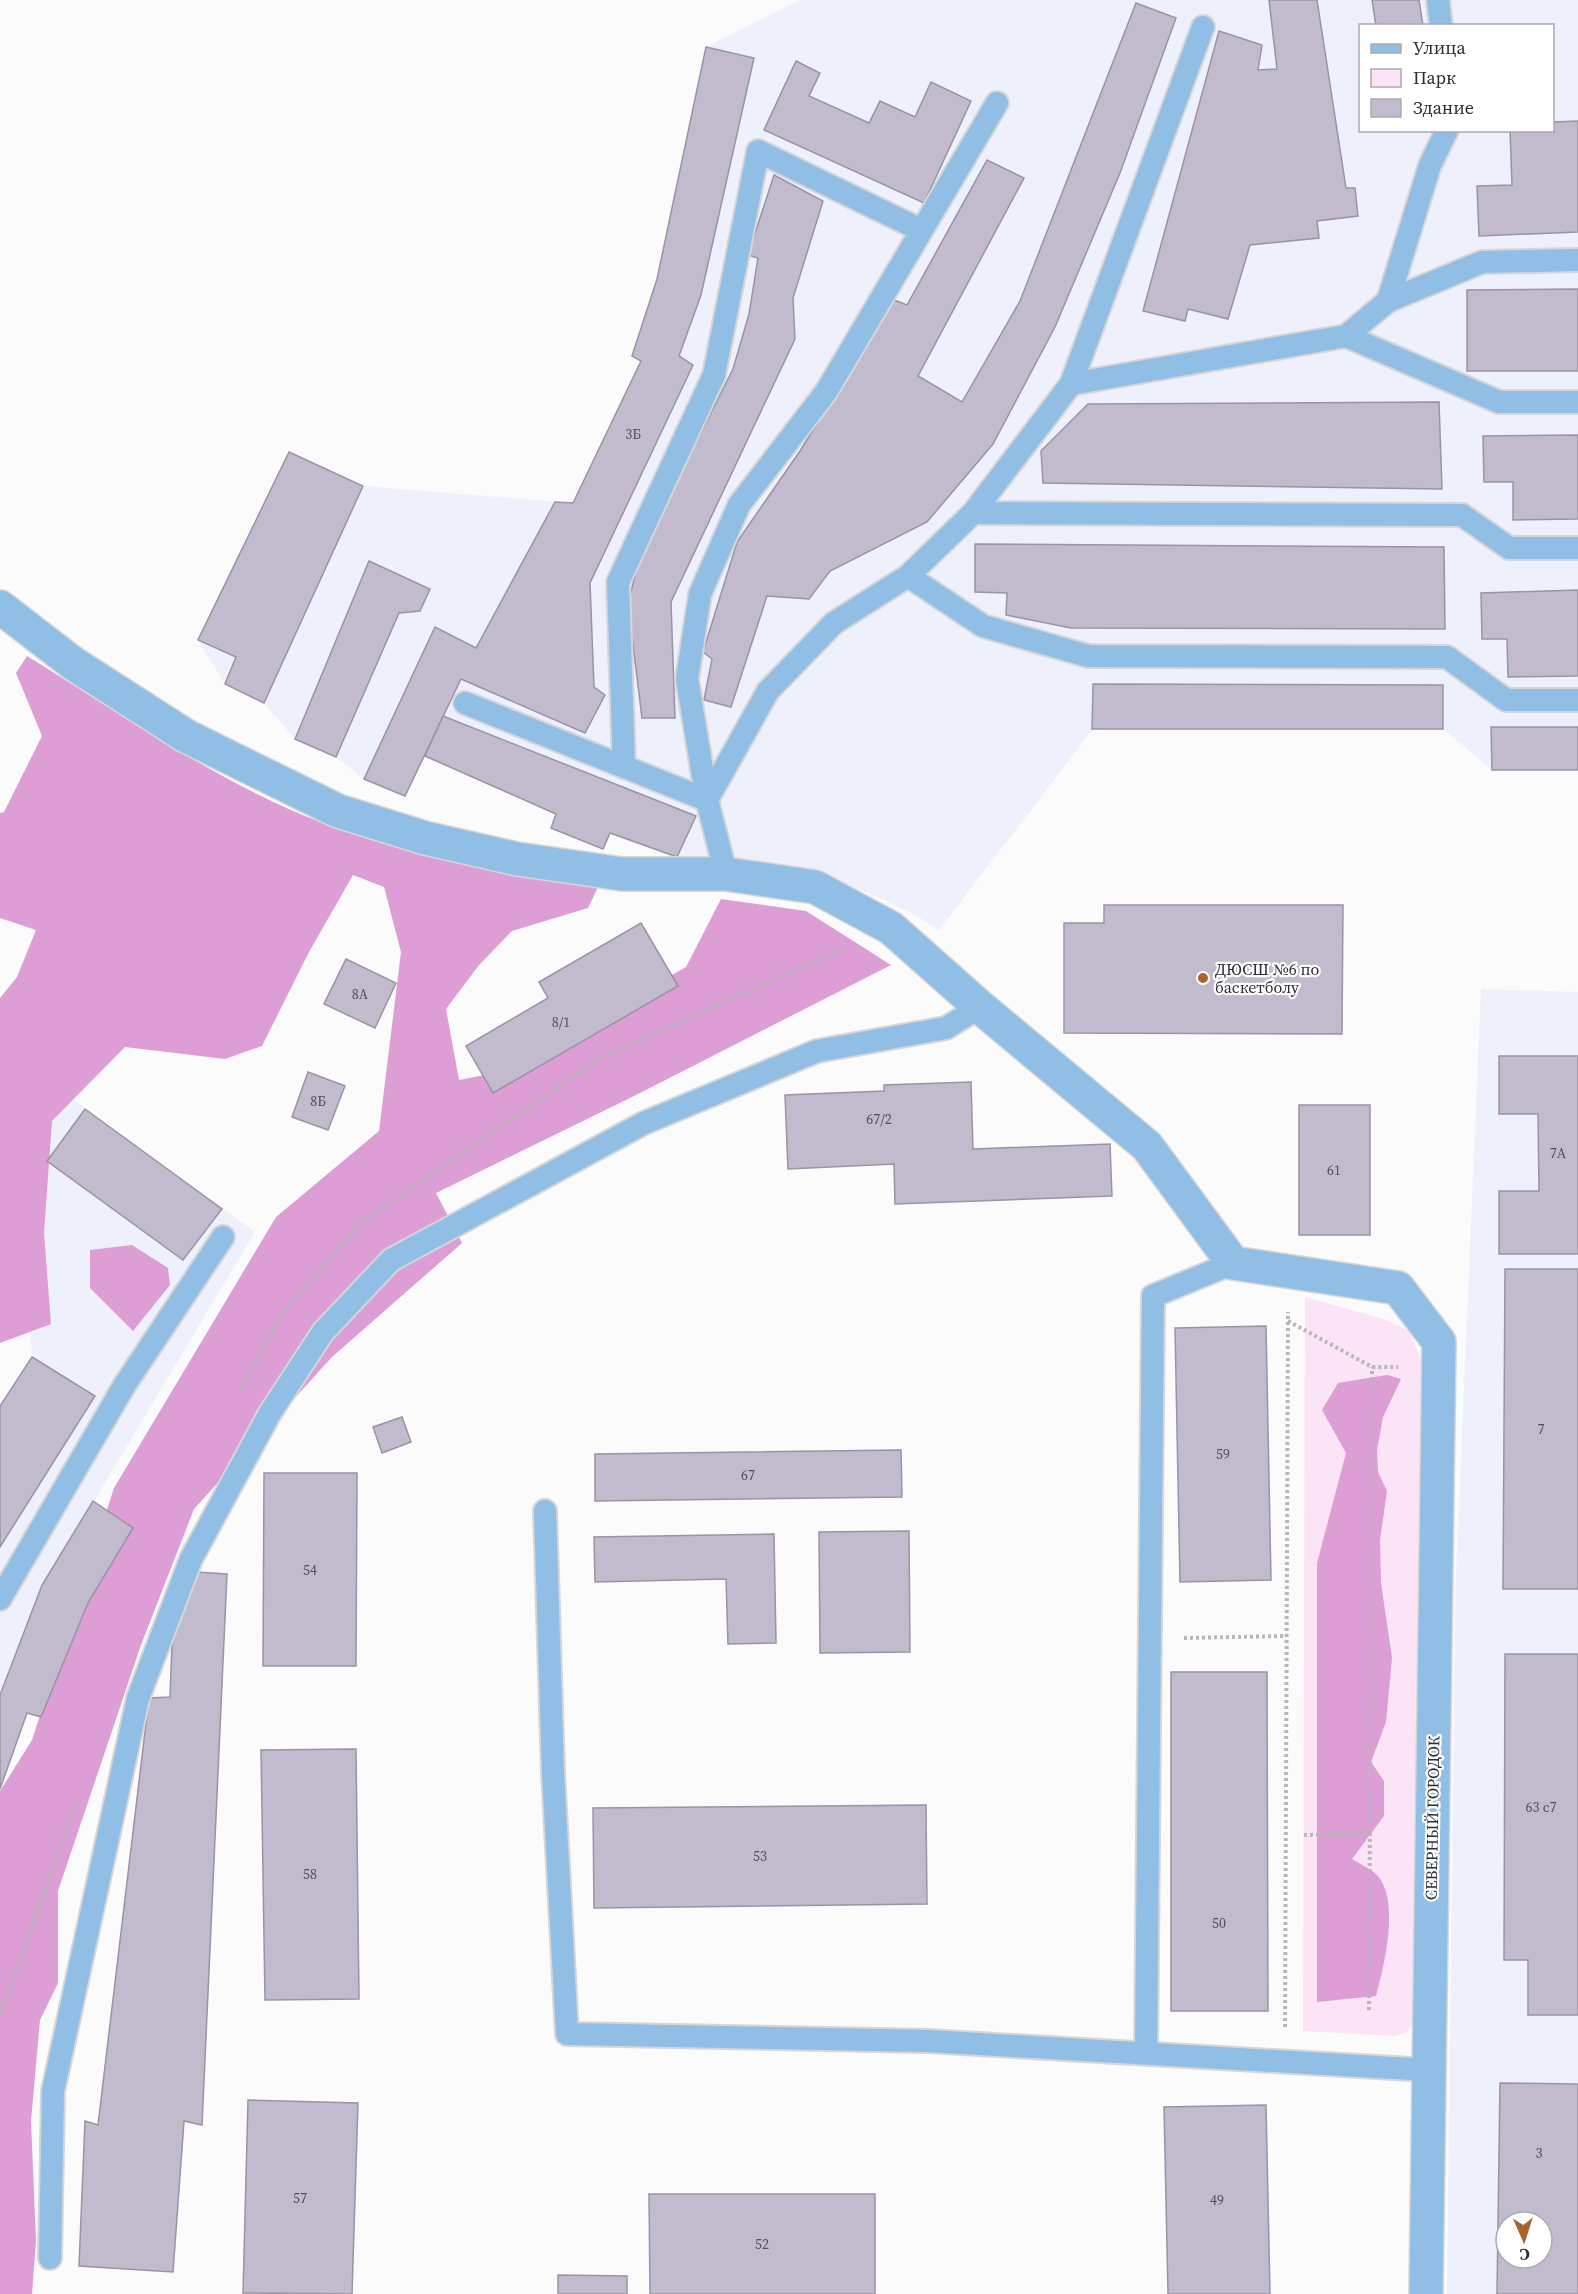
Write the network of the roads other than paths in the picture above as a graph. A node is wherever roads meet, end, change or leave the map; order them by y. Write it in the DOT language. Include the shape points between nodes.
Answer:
graph roads {
  1 [pos="1438,0"];
  2 [pos="1441,24"];
  3 [pos="1203,27"];
  4 [pos="996,103"];
  5 [pos="1446,132"];
  6 [pos="921,230"];
  7 [pos="1578,260"];
  8 [pos="1388,301"];
  9 [pos="1346,336"];
  10 [pos="1071,384"];
  11 [pos="1578,402"];
  12 [pos="973,513"];
  13 [pos="1578,548"];
  14 [pos="908,576"];
  15 [pos="0,607"];
  16 [pos="1578,700"];
  17 [pos="465,703"];
  18 [pos="624,767"];
  19 [pos="707,800"];
  20 [pos="726,874"];
  21 [pos="980,1007"];
  22 [pos="223,1237"];
  23 [pos="1233,1263"];
  24 [pos="545,1511"];
  25 [pos="0,1599"];
  26 [pos="1146,2053"];
  27 [pos="1428,2070"];
  28 [pos="50,2258"];
  29 [pos="1426,2294"];
  1 -- 2 [label="lane"];
  3 -- 10 [label="lane"];
  4 -- 6 [label="lane"];
  5 -- 8 [label="lane" via="1430,165"];
  6 -- 18 [label="lane" via="758,151 714,375 618,582"];
  6 -- 19 [label="lane" via="826,392 739,505 700,594 687,679"];
  7 -- 8 [label="lane" via="1482,262"];
  8 -- 9 [label="lane"];
  9 -- 10 [label="lane"];
  9 -- 11 [label="lane" via="1499,402"];
  10 -- 12 [label="lane"];
  12 -- 13 [label="lane" via="1462,515 1509,548"];
  12 -- 14 [label="lane"];
  14 -- 16 [label="lane" via="983,626 1088,656 1447,657 1506,700"];
  14 -- 19 [label="lane" via="834,623 768,691"];
  15 -- 20 [label="street" via="74,664 186,736 338,811 425,838 517,859 622,874"];
  17 -- 18 [label="lane"];
  18 -- 19 [label="lane"];
  19 -- 20 [label="lane"];
  20 -- 21 [label="street" via="815,887 891,928"];
  21 -- 23 [label="street" via="1148,1146"];
  21 -- 28 [label="lane" via="946,1028 817,1051 644,1124 391,1260 323,1332 270,1413 191,1559 138,1698 53,2091"];
  22 -- 25 [label="lane" via="124,1386"];
  23 -- 26 [label="lane" via="1153,1296"];
  23 -- 27 [label="street, СЕВЕРНЫЙ ГОРОДОК" via="1398,1288 1439,1355"];
  24 -- 26 [label="lane" via="552,1772 567,2034 928,2041"];
  26 -- 27 [label="lane"];
  27 -- 29 [label="street, СЕВЕРНЫЙ ГОРОДОК"];
}
